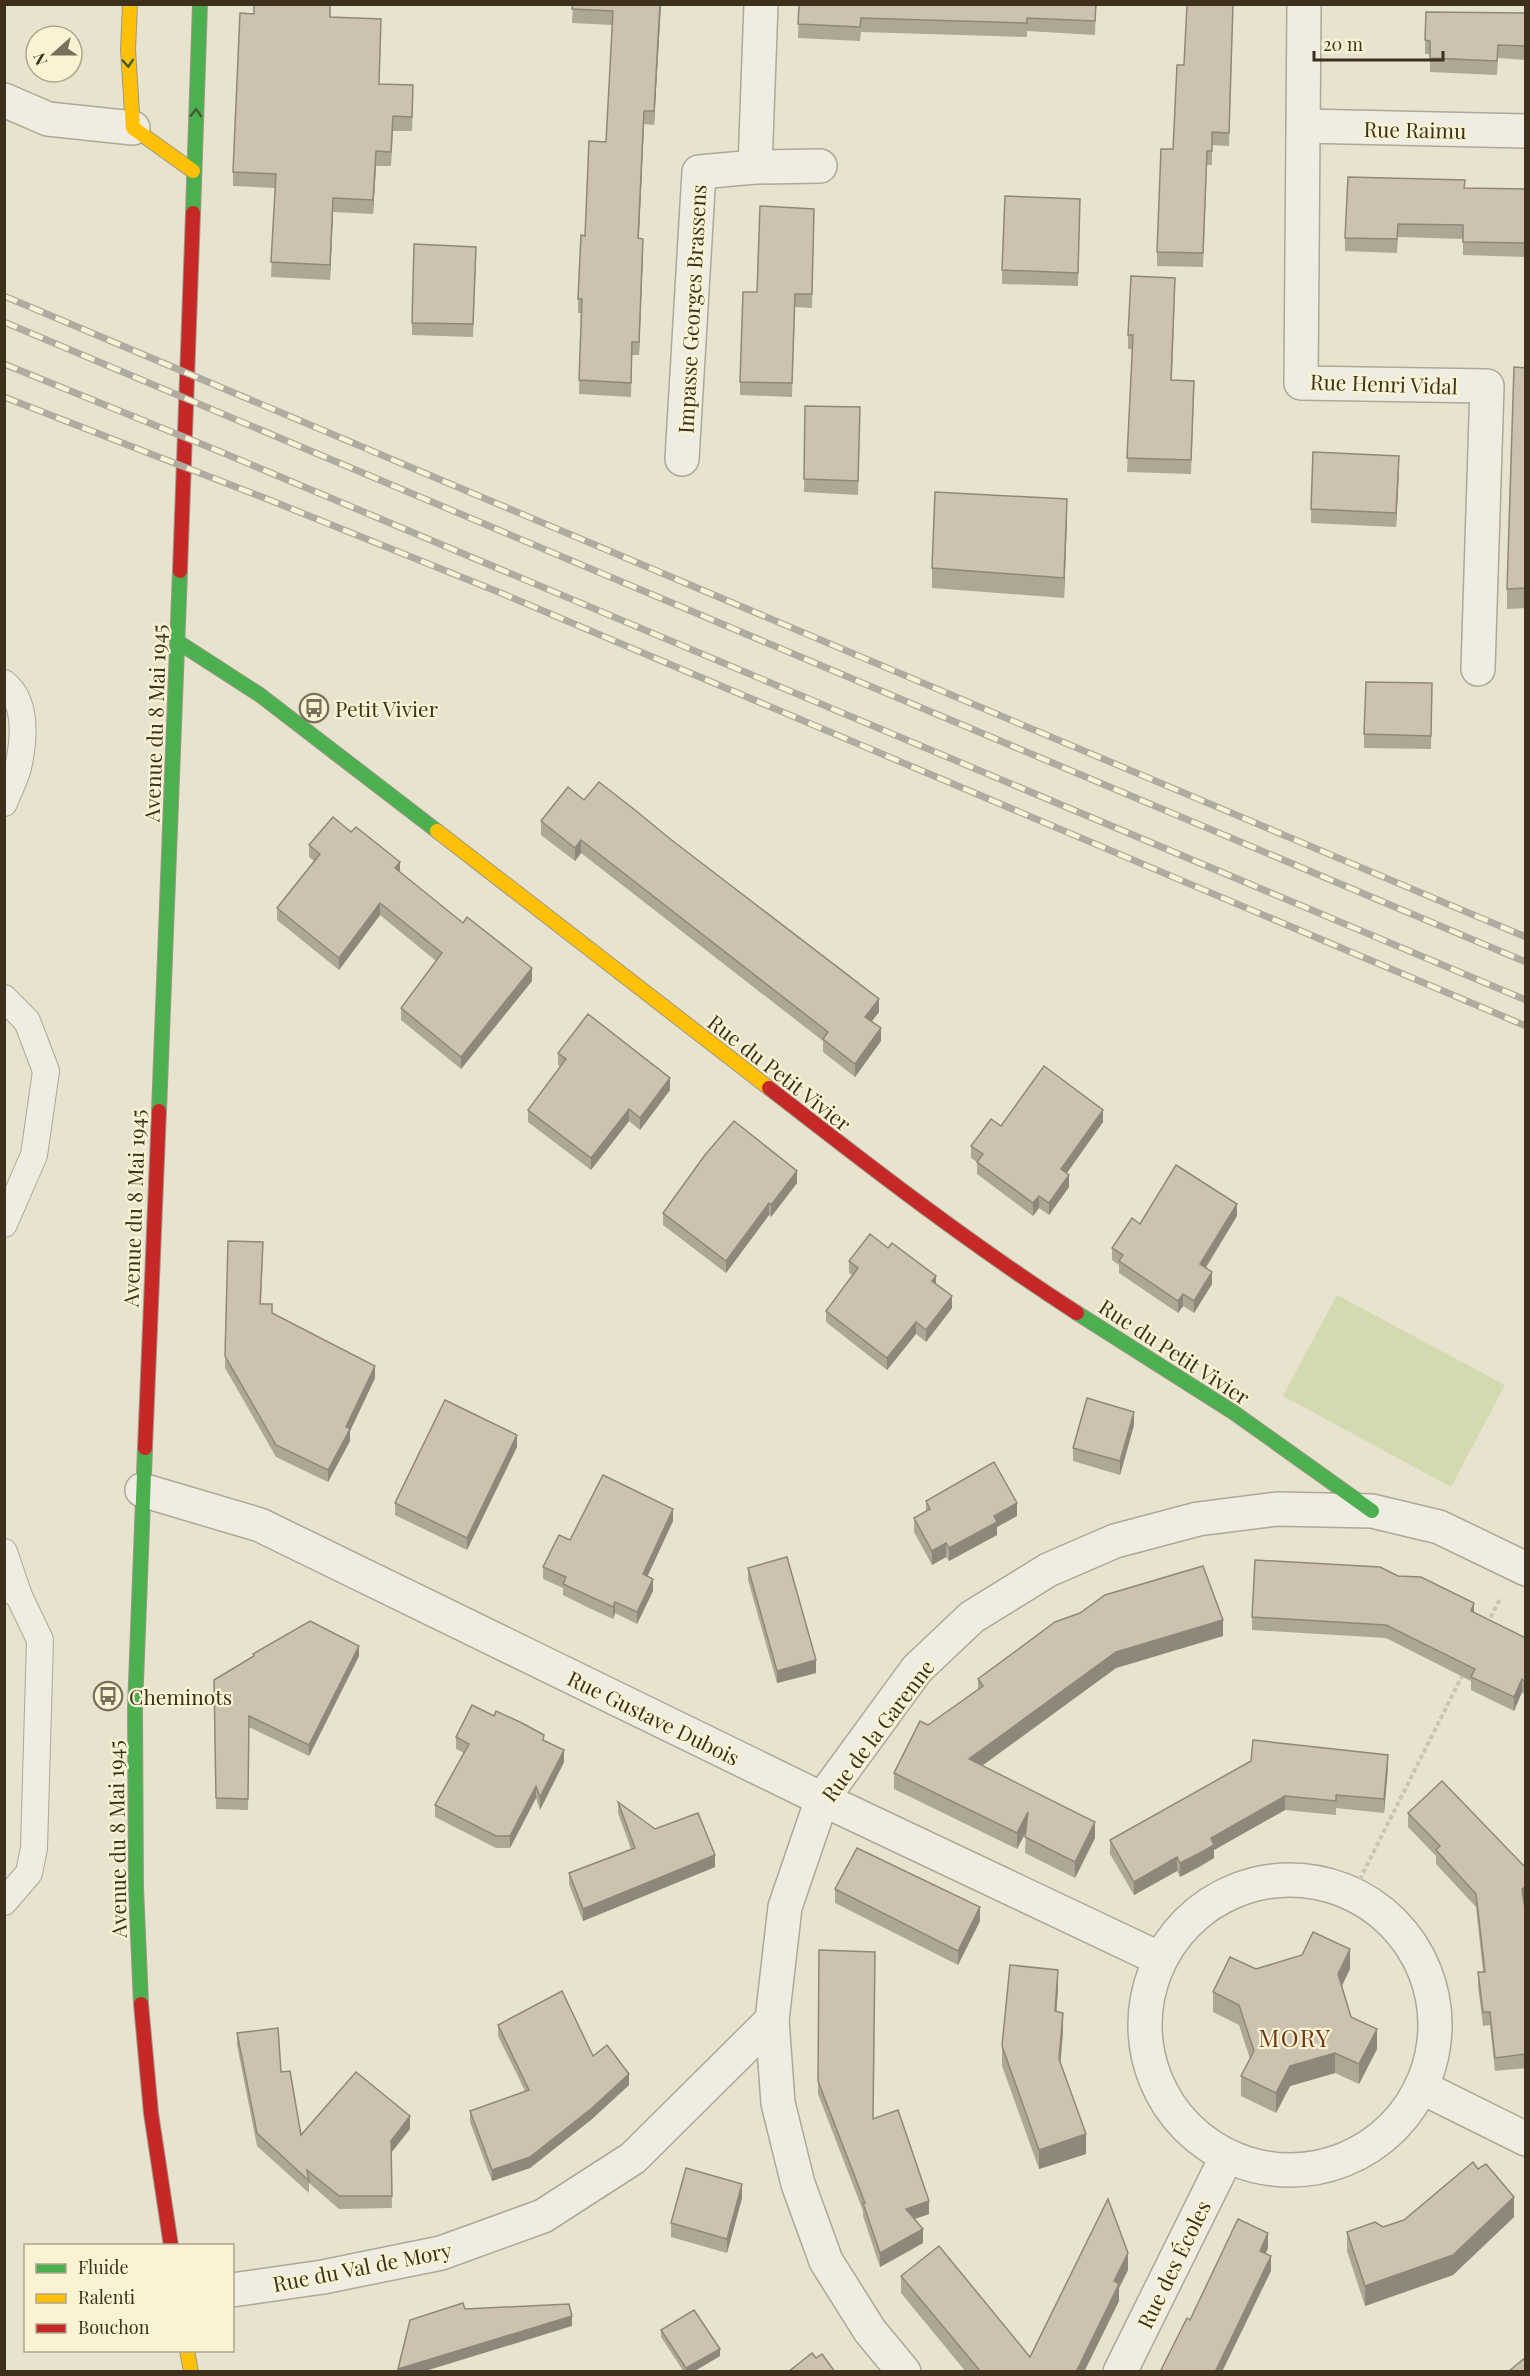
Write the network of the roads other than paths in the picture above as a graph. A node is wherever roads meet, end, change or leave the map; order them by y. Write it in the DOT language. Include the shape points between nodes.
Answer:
graph roads {
  1 [pos="130,4"];
  2 [pos="200,4"];
  3 [pos="761,4"];
  4 [pos="1304,4"];
  5 [pos="4,100"];
  6 [pos="1304,126"];
  7 [pos="133,128"];
  8 [pos="1526,131"];
  9 [pos="820,166"];
  10 [pos="755,167"];
  11 [pos="193,171"];
  12 [pos="682,459"];
  13 [pos="178,642"];
  14 [pos="1478,669"];
  15 [pos="4,683"];
  16 [pos="4,803"];
  17 [pos="4,998"];
  18 [pos="4,1224"];
  19 [pos="142,1490"];
  20 [pos="1372,1511"];
  21 [pos="4,1552"];
  22 [pos="1521,1567"];
  23 [pos="12,1590"];
  24 [pos="822,1799"];
  25 [pos="4,1902"];
  26 [pos="1160,1959"];
  27 [pos="772,2020"];
  28 [pos="1421,2087"];
  29 [pos="1526,2139"];
  30 [pos="1227,2156"];
  31 [pos="171,2244"];
  32 [pos="234,2290"];
  33 [pos="187,2352"];
  34 [pos="191,2372"];
  35 [pos="904,2372"];
  36 [pos="1120,2372"];
  1 -- 7 [label="main road, one-way" via="128,50"];
  11 -- 2 [label="main road, Avenue du 8 Mai 1945, one-way"];
  3 -- 10 [label="street"];
  4 -- 6 [label="street, Rue Henri Vidal"];
  5 -- 7 [label="street" via="48,119"];
  6 -- 8 [label="street, Rue Raimu"];
  6 -- 14 [label="street, Rue Henri Vidal" via="1300,383 1487,386"];
  7 -- 11 [label="main road"];
  9 -- 10 [label="street, Impasse Georges Brassens"];
  10 -- 12 [label="street, Impasse Georges Brassens" via="699,172"];
  11 -- 13 [label="main road, Avenue du 8 Mai 1945"];
  13 -- 19 [label="main road, Avenue du 8 Mai 1945"];
  13 -- 20 [label="main road, Rue du Petit Vivier" via="269,702 893,1185 1032,1284 1233,1413"];
  15 -- 16 [label="lane" via="23,712 19,764"];
  17 -- 18 [label="lane" via="27,1021 46,1071 34,1155"];
  19 -- 24 [label="street, Rue Gustave Dubois" via="261,1525"];
  19 -- 31 [label="main road, Avenue du 8 Mai 1945" via="134,1788 140,1977 146,2072"];
  20 -- 22 [label="street, Rue de la Garenne" via="1438,1527"];
  20 -- 24 [label="street, Rue de la Garenne" via="1276,1509 1198,1519 1115,1541 1048,1570 972,1617 917,1669"];
  21 -- 23 [label="lane"];
  23 -- 25 [label="lane" via="40,1640 34,1848 29,1873"];
  24 -- 26 [label="street, Rue Gustave Dubois"];
  24 -- 27 [label="street, Rue de la Garenne" via="785,1907"];
  26 -- 28 [label="street" via="1186,1922 1222,1895 1265,1881 1310,1880 1353,1893 1384,1914 1410,1942 1427,1976 1435,2014 1433,2051"];
  26 -- 30 [label="street" via="1146,2002 1146,2048 1161,2092 1189,2129"];
  27 -- 32 [label="street, Rue du Val de Mory" via="633,2158 543,2216 441,2253 323,2277"];
  27 -- 35 [label="street, Rue de la Garenne" via="778,2103 798,2184 826,2261 870,2331"];
  28 -- 29 [label="street"];
  28 -- 30 [label="street" via="1395,2125 1359,2153 1316,2168 1270,2169"];
  30 -- 36 [label="street, Rue des Écoles"];
  33 -- 34 [label="main road"];
}
